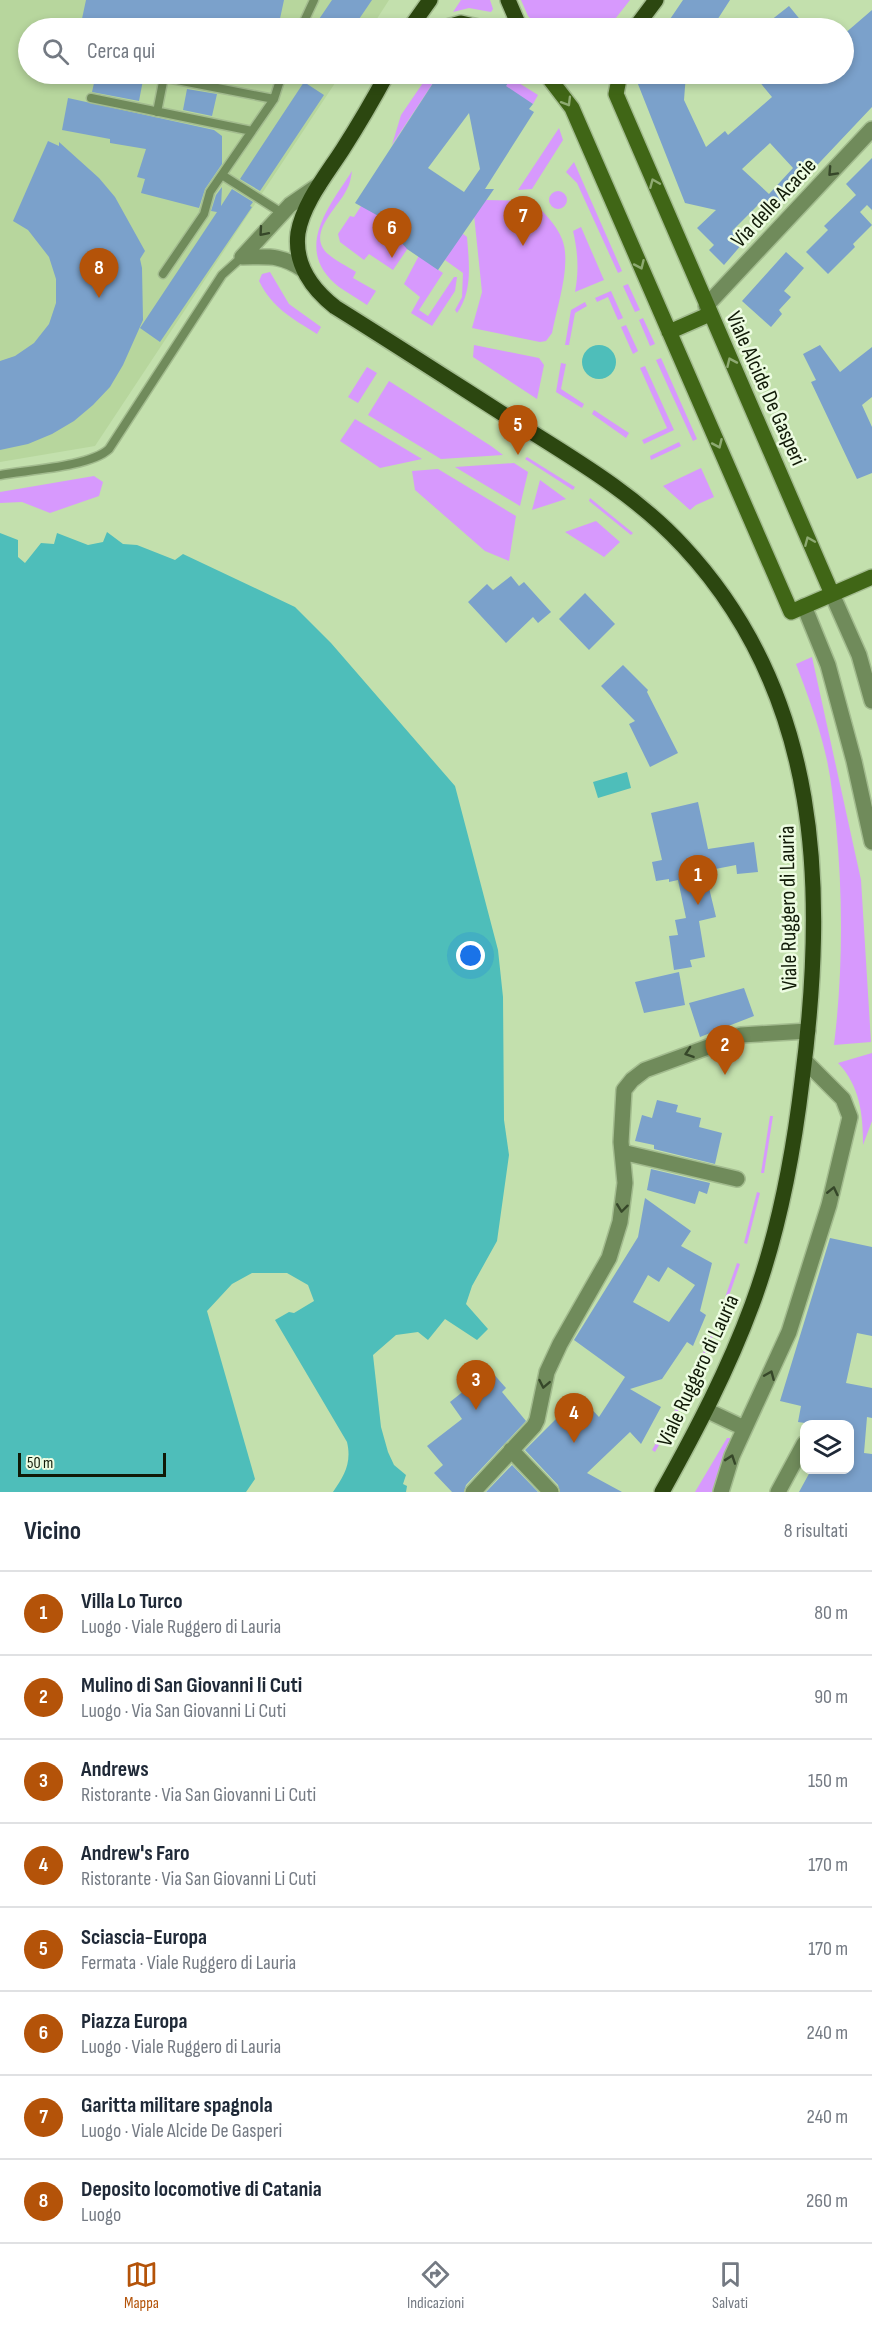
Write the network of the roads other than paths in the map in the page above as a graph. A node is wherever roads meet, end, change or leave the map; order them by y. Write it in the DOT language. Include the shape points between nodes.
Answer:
graph roads {
  1 [pos="314,0"];
  2 [pos="430,0"];
  3 [pos="508,0"];
  4 [pos="656,0"];
  5 [pos="306,18"];
  6 [pos="417,18"];
  7 [pos="516,18"];
  8 [pos="642,18"];
  9 [pos="163,84"];
  10 [pos="199,84"];
  11 [pos="279,84"];
  12 [pos="382,84"];
  13 [pos="390,84"];
  14 [pos="554,84"];
  15 [pos="618,84"];
  16 [pos="91,98"];
  17 [pos="274,99"];
  18 [pos="370,105"];
  19 [pos="157,112"];
  20 [pos="872,129"];
  21 [pos="252,131"];
  22 [pos="222,175"];
  23 [pos="319,185"];
  24 [pos="282,213"];
  25 [pos="242,257"];
  26 [pos="302,269"];
  27 [pos="163,274"];
  28 [pos="708,310"];
  29 [pos="669,332"];
  30 [pos="0,475"];
  31 [pos="872,577"];
  32 [pos="832,594"];
  33 [pos="798,609"];
  34 [pos="872,701"];
  35 [pos="872,842"];
  36 [pos="808,1031"];
  37 [pos="805,1061"];
  38 [pos="622,1152"];
  39 [pos="737,1179"];
  40 [pos="706,1410"];
  41 [pos="744,1428"];
  42 [pos="511,1450"];
  43 [pos="800,1451"];
  44 [pos="473,1492"];
  45 [pos="551,1492"];
  46 [pos="662,1492"];
  47 [pos="722,1492"];
  48 [pos="778,1492"];
  1 -- 5 [label="lane"];
  2 -- 6 [label="main road"];
  3 -- 7 [label="main road"];
  4 -- 8 [label="main road"];
  9 -- 19 [label="lane"];
  10 -- 17 [label="lane"];
  11 -- 17 [label="lane"];
  12 -- 18 [label="main road"];
  13 -- 18 [label="main road"];
  14 -- 29 [label="main road, one-way" via="572,108"];
  28 -- 15 [label="main road, Viale Alcide De Gasperi, one-way" via="616,94"];
  16 -- 19 [label="lane"];
  17 -- 21 [label="lane"];
  18 -- 23 [label="main road"];
  19 -- 21 [label="lane"];
  20 -- 28 [label="street, Via delle Acacie, one-way"];
  21 -- 22 [label="lane"];
  22 -- 24 [label="lane"];
  22 -- 27 [label="lane" via="210,192 204,214"];
  23 -- 24 [label="street"];
  23 -- 26 [label="main road" via="298,234"];
  24 -- 25 [label="street, one-way"];
  25 -- 26 [label="street" via="274,256"];
  25 -- 30 [label="lane" via="222,275 109,449 101,456 83,461"];
  26 -- 36 [label="main road, Viale Ruggero di Lauria" via="320,296 356,321 603,477 647,511 685,548 722,593 775,692 804,788 814,914"];
  28 -- 29 [label="main road"];
  32 -- 28 [label="main road, Viale Alcide De Gasperi, one-way"];
  29 -- 33 [label="main road, one-way"];
  31 -- 32 [label="main road"];
  32 -- 33 [label="main road"];
  32 -- 34 [label="street, Viale Alcide De Gasperi" via="859,655"];
  33 -- 35 [label="street" via="828,665 855,761"];
  36 -- 37 [label="main road, Viale Ruggero di Lauria"];
  36 -- 38 [label="street, one-way" via="741,1035 645,1070 624,1090"];
  37 -- 40 [label="main road, Viale Ruggero di Lauria" via="790,1168 773,1240 753,1304"];
  41 -- 37 [label="street, one-way" via="789,1332 830,1205 849,1117 843,1099"];
  38 -- 39 [label="street"];
  38 -- 42 [label="street, one-way" via="625,1183 620,1222 609,1258 547,1372 537,1420"];
  40 -- 41 [label="street"];
  40 -- 46 [label="main road, Viale Ruggero di Lauria"];
  47 -- 41 [label="street, one-way"];
  42 -- 44 [label="street"];
  42 -- 45 [label="street"];
  43 -- 48 [label="street"];
}
